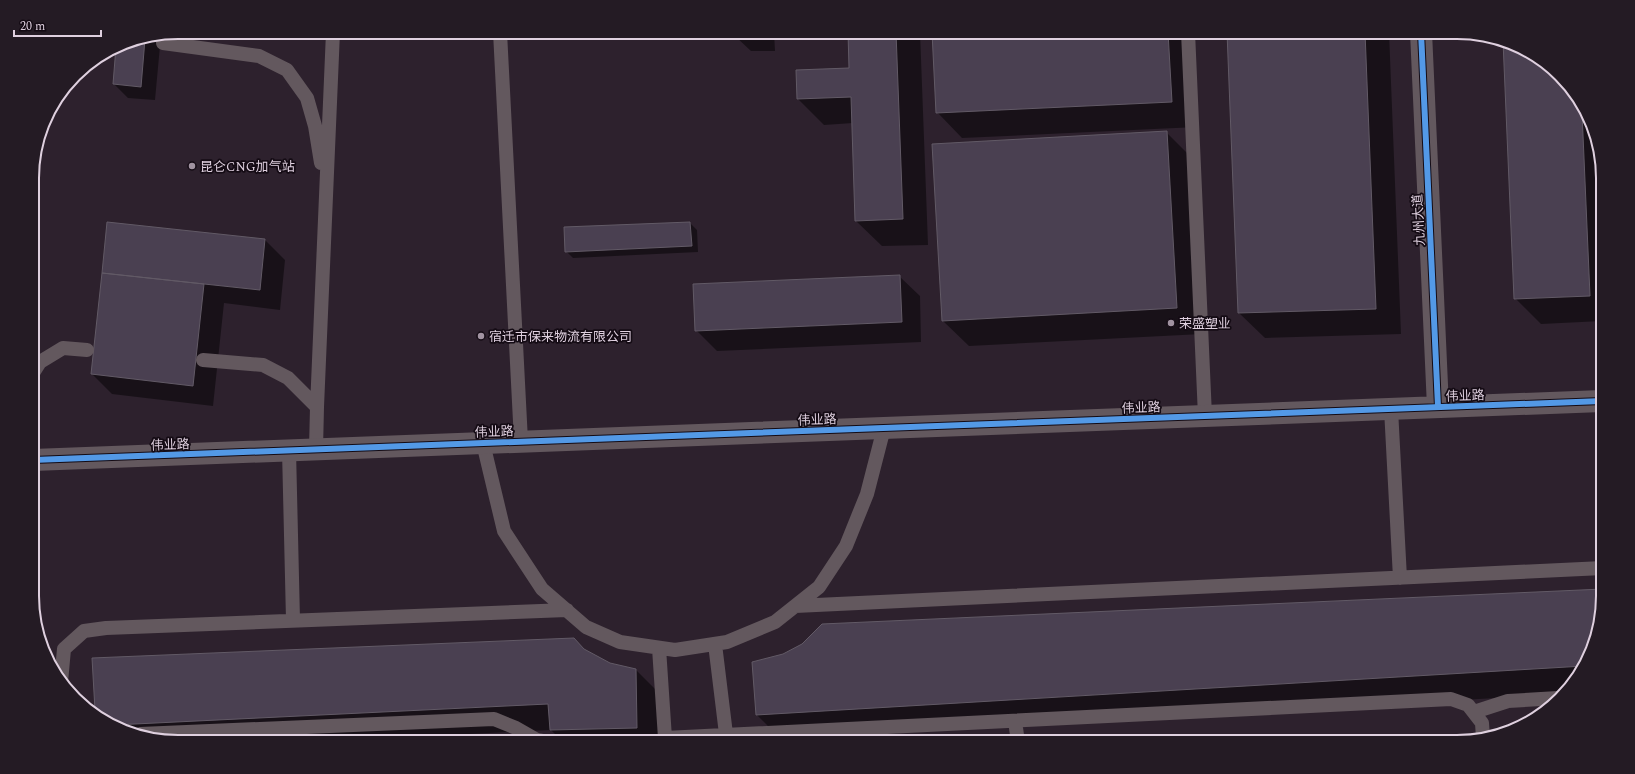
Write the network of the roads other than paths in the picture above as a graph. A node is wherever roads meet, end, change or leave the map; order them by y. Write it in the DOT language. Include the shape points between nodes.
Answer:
graph roads {
  1 [pos="333,39"];
  2 [pos="500,39"];
  3 [pos="1188,39"];
  4 [pos="1421,39"];
  5 [pos="163,43"];
  6 [pos="326,197"];
  7 [pos="87,350"];
  8 [pos="203,360"];
  9 [pos="39,364"];
  10 [pos="1596,401"];
  11 [pos="317,407"];
  12 [pos="1438,407"];
  13 [pos="1390,408"];
  14 [pos="1205,416"];
  15 [pos="884,428"];
  16 [pos="521,441"];
  17 [pos="483,443"];
  18 [pos="316,449"];
  19 [pos="289,450"];
  20 [pos="39,460"];
  21 [pos="1596,568"];
  22 [pos="1400,578"];
  23 [pos="795,606"];
  24 [pos="567,610"];
  25 [pos="293,620"];
  26 [pos="715,644"];
  27 [pos="659,648"];
  28 [pos="62,671"];
  29 [pos="1551,698"];
  30 [pos="1474,712"];
  31 [pos="1015,721"];
  32 [pos="1483,732"];
  33 [pos="157,733"];
  34 [pos="528,735"];
  35 [pos="662,735"];
  36 [pos="728,735"];
  37 [pos="779,735"];
  38 [pos="1017,735"];
  1 -- 6 [label="lane"];
  2 -- 16 [label="lane"];
  3 -- 14 [label="lane"];
  4 -- 12 [label="street, 九州大道"];
  5 -- 6 [label="lane" via="259,56 287,70 307,98 315,126"];
  6 -- 11 [label="lane"];
  7 -- 9 [label="lane" via="63,348"];
  8 -- 11 [label="lane" via="263,365 288,378"];
  10 -- 12 [label="street, 伟业路"];
  11 -- 18 [label="lane"];
  12 -- 13 [label="street, 伟业路"];
  13 -- 14 [label="street, 伟业路"];
  13 -- 22 [label="lane"];
  14 -- 15 [label="street, 伟业路"];
  15 -- 16 [label="street, 伟业路"];
  15 -- 23 [label="lane" via="867,494 846,546 819,587"];
  16 -- 17 [label="street, 伟业路"];
  17 -- 18 [label="street, 伟业路"];
  17 -- 24 [label="lane" via="504,531 542,588"];
  18 -- 19 [label="street, 伟业路"];
  19 -- 20 [label="street, 伟业路"];
  19 -- 25 [label="lane"];
  21 -- 22 [label="lane"];
  22 -- 23 [label="lane"];
  23 -- 26 [label="lane" via="775,622 727,642"];
  24 -- 25 [label="lane"];
  24 -- 27 [label="lane" via="586,627 620,642"];
  25 -- 28 [label="lane" via="84,631 64,649"];
  26 -- 27 [label="lane" via="675,650"];
  26 -- 36 [label="lane"];
  27 -- 35 [label="lane"];
  29 -- 30 [label="lane" via="1508,701"];
  30 -- 31 [label="lane" via="1468,705 1451,699"];
  30 -- 32 [label="lane" via="1482,723"];
  31 -- 37 [label="lane"];
  31 -- 38 [label="lane"];
  33 -- 34 [label="lane" via="494,719"];
}
